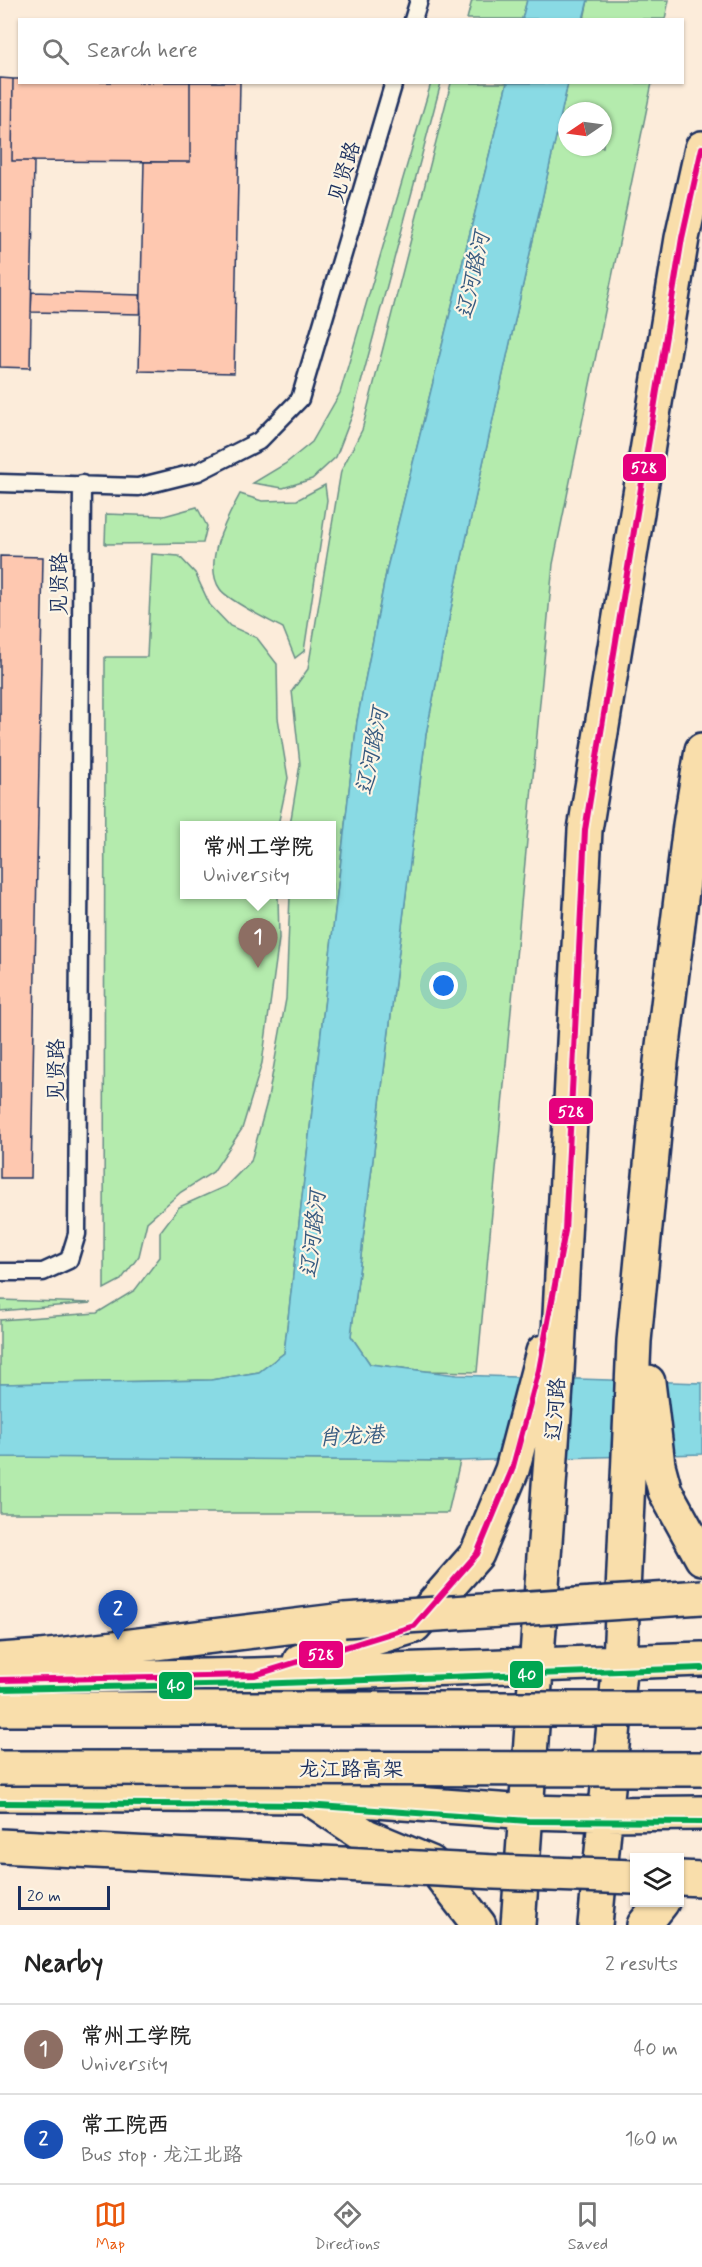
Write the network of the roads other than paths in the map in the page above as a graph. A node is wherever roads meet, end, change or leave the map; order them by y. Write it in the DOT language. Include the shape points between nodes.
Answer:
graph roads {
  1 [pos="419,0"];
  2 [pos="414,18"];
  3 [pos="393,84"];
  4 [pos="702,147"];
  5 [pos="0,483"];
  6 [pos="82,484"];
  7 [pos="702,750"];
  8 [pos="0,1272"];
  9 [pos="548,1371"];
  10 [pos="644,1464"];
  11 [pos="702,1558"];
  12 [pos="702,1597"];
  13 [pos="702,1659"];
  14 [pos="0,1660"];
  15 [pos="620,1660"];
  16 [pos="538,1664"];
  17 [pos="255,1675"];
  18 [pos="0,1680"];
  19 [pos="0,1709"];
  20 [pos="702,1709"];
  21 [pos="0,1768"];
  22 [pos="702,1769"];
  23 [pos="0,1794"];
  24 [pos="306,1796"];
  25 [pos="528,1812"];
  26 [pos="702,1812"];
  27 [pos="606,1814"];
  28 [pos="0,1846"];
  29 [pos="702,1867"];
  30 [pos="630,1877"];
  31 [pos="684,1878"];
  32 [pos="684,1878"];
  33 [pos="702,1879"];
  34 [pos="658,1907"];
  35 [pos="479,1925"];
  36 [pos="518,1925"];
  37 [pos="596,1925"];
  38 [pos="644,1925"];
  1 -- 2 [label="lane"];
  3 -- 6 [label="lane, 见贤路" via="300,399 259,441 198,472 138,487"];
  4 -- 9 [label="main road, 辽河路" via="682,238 585,830 565,1231"];
  5 -- 6 [label="lane"];
  6 -- 8 [label="lane, 见贤路" via="77,1234 69,1260 43,1272"];
  7 -- 10 [label="main road" via="661,1062 644,1237 640,1370"];
  9 -- 16 [label="main road, 辽河路" via="550,1472"];
  9 -- 17 [label="main road" via="477,1554 414,1626"];
  10 -- 11 [label="main road" via="665,1491"];
  10 -- 15 [label="main road"];
  12 -- 14 [label="main road, bridge" via="344,1620"];
  13 -- 15 [label="main road"];
  15 -- 16 [label="main road"];
  15 -- 27 [label="main road"];
  16 -- 17 [label="main road"];
  16 -- 25 [label="main road, 辽河路"];
  17 -- 18 [label="main road"];
  19 -- 20 [label="main road, bridge"];
  21 -- 22 [label="main road, 龙江路高架, bridge"];
  23 -- 24 [label="main road"];
  24 -- 25 [label="main road"];
  24 -- 35 [label="main road" via="366,1836 431,1863"];
  25 -- 27 [label="main road"];
  25 -- 36 [label="main road, 辽河路"];
  26 -- 27 [label="main road"];
  27 -- 37 [label="main road"];
  28 -- 30 [label="main road, bridge"];
  29 -- 31 [label="main road"];
  32 -- 33 [label="main road, bridge"];
  34 -- 38 [label="main road"];
}
